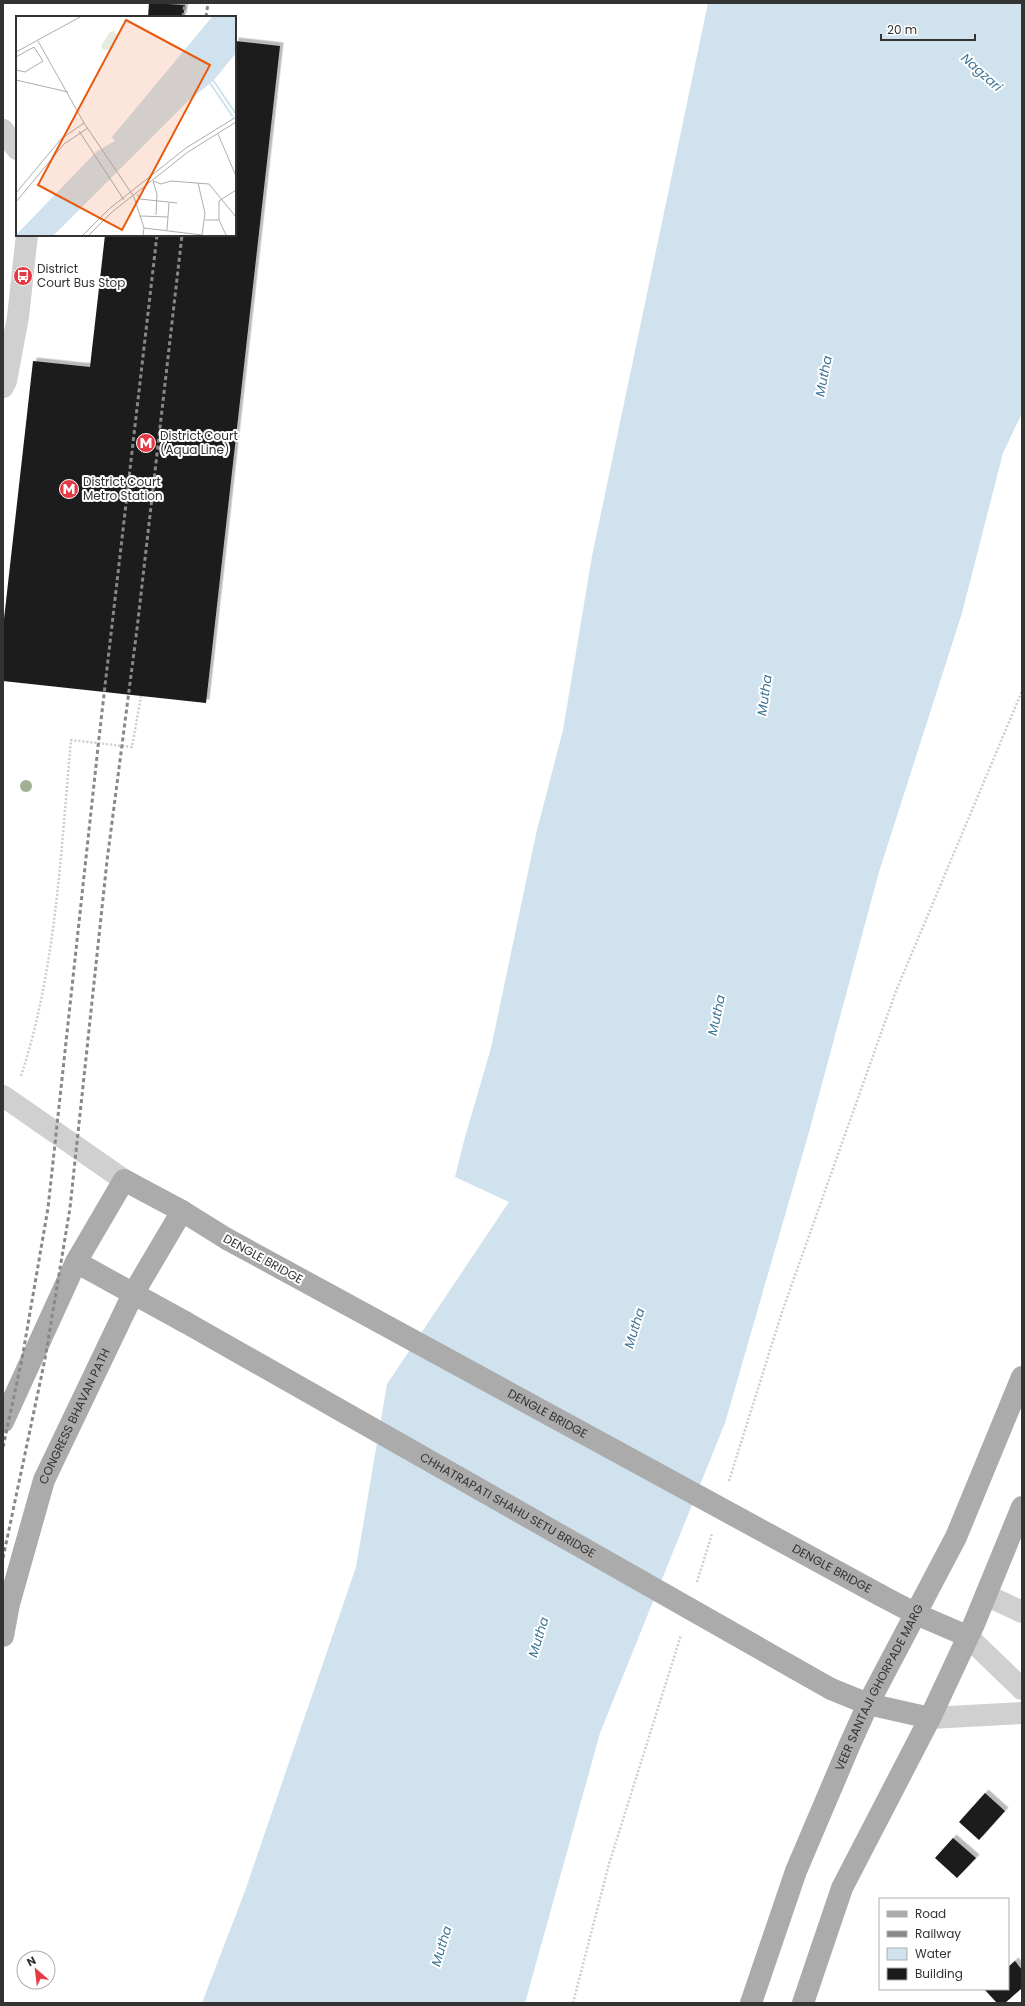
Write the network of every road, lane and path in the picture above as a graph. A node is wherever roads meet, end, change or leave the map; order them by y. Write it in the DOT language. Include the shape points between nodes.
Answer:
graph roads {
  1 [pos="3,130"];
  2 [pos="16,148"];
  3 [pos="27,236"];
  4 [pos="3,386"];
  5 [pos="1022,691"];
  6 [pos="141,696"];
  7 [pos="8,1099"];
  8 [pos="124,1180"];
  9 [pos="182,1211"];
  10 [pos="76,1262"];
  11 [pos="133,1294"];
  12 [pos="1022,1378"];
  13 [pos="3,1422"];
  14 [pos="727,1486"];
  15 [pos="1022,1507"];
  16 [pos="713,1531"];
  17 [pos="697,1584"];
  18 [pos="986,1595"];
  19 [pos="1022,1612"];
  20 [pos="916,1614"];
  21 [pos="682,1629"];
  22 [pos="3,1636"];
  23 [pos="967,1636"];
  24 [pos="1022,1689"];
  25 [pos="868,1704"];
  26 [pos="1022,1713"];
  27 [pos="930,1718"];
  28 [pos="573,2003"];
  29 [pos="751,2003"];
  30 [pos="803,2003"];
  1 -- 2 [label="street"];
  3 -- 4 [label="street" via="18,318"];
  5 -- 14 [label="path" via="896,991 782,1312"];
  6 -- 7 [label="path" via="132,747 70,740 53,926 42,1000 29,1052"];
  7 -- 8 [label="street"];
  8 -- 9 [label="main road, DENGLE BRIDGE"];
  8 -- 10 [label="main road"];
  9 -- 11 [label="main road, CONGRESS BHAVAN PATH"];
  9 -- 20 [label="main road, DENGLE BRIDGE, bridge" via="227,1239"];
  10 -- 11 [label="main road, CHHATRAPATI SHAHU SETU BRIDGE"];
  10 -- 13 [label="main road"];
  11 -- 22 [label="main road, CONGRESS BHAVAN PATH" via="44,1480 9,1604"];
  11 -- 25 [label="main road, CHHATRAPATI SHAHU SETU BRIDGE, bridge" via="831,1689"];
  12 -- 20 [label="main road, VEER SANTAJI GHORPADE MARG" via="956,1537"];
  15 -- 18 [label="main road"];
  16 -- 17 [label="path"];
  18 -- 19 [label="street"];
  18 -- 23 [label="main road"];
  20 -- 23 [label="main road, DENGLE BRIDGE"];
  20 -- 25 [label="main road, VEER SANTAJI GHORPADE MARG"];
  21 -- 28 [label="path" via="609,1864"];
  23 -- 24 [label="street"];
  23 -- 27 [label="main road"];
  25 -- 27 [label="main road, CHHATRAPATI SHAHU SETU BRIDGE"];
  25 -- 29 [label="main road, VEER SANTAJI GHORPADE MARG" via="796,1871"];
  26 -- 27 [label="street"];
  27 -- 30 [label="main road" via="842,1888"];
}
